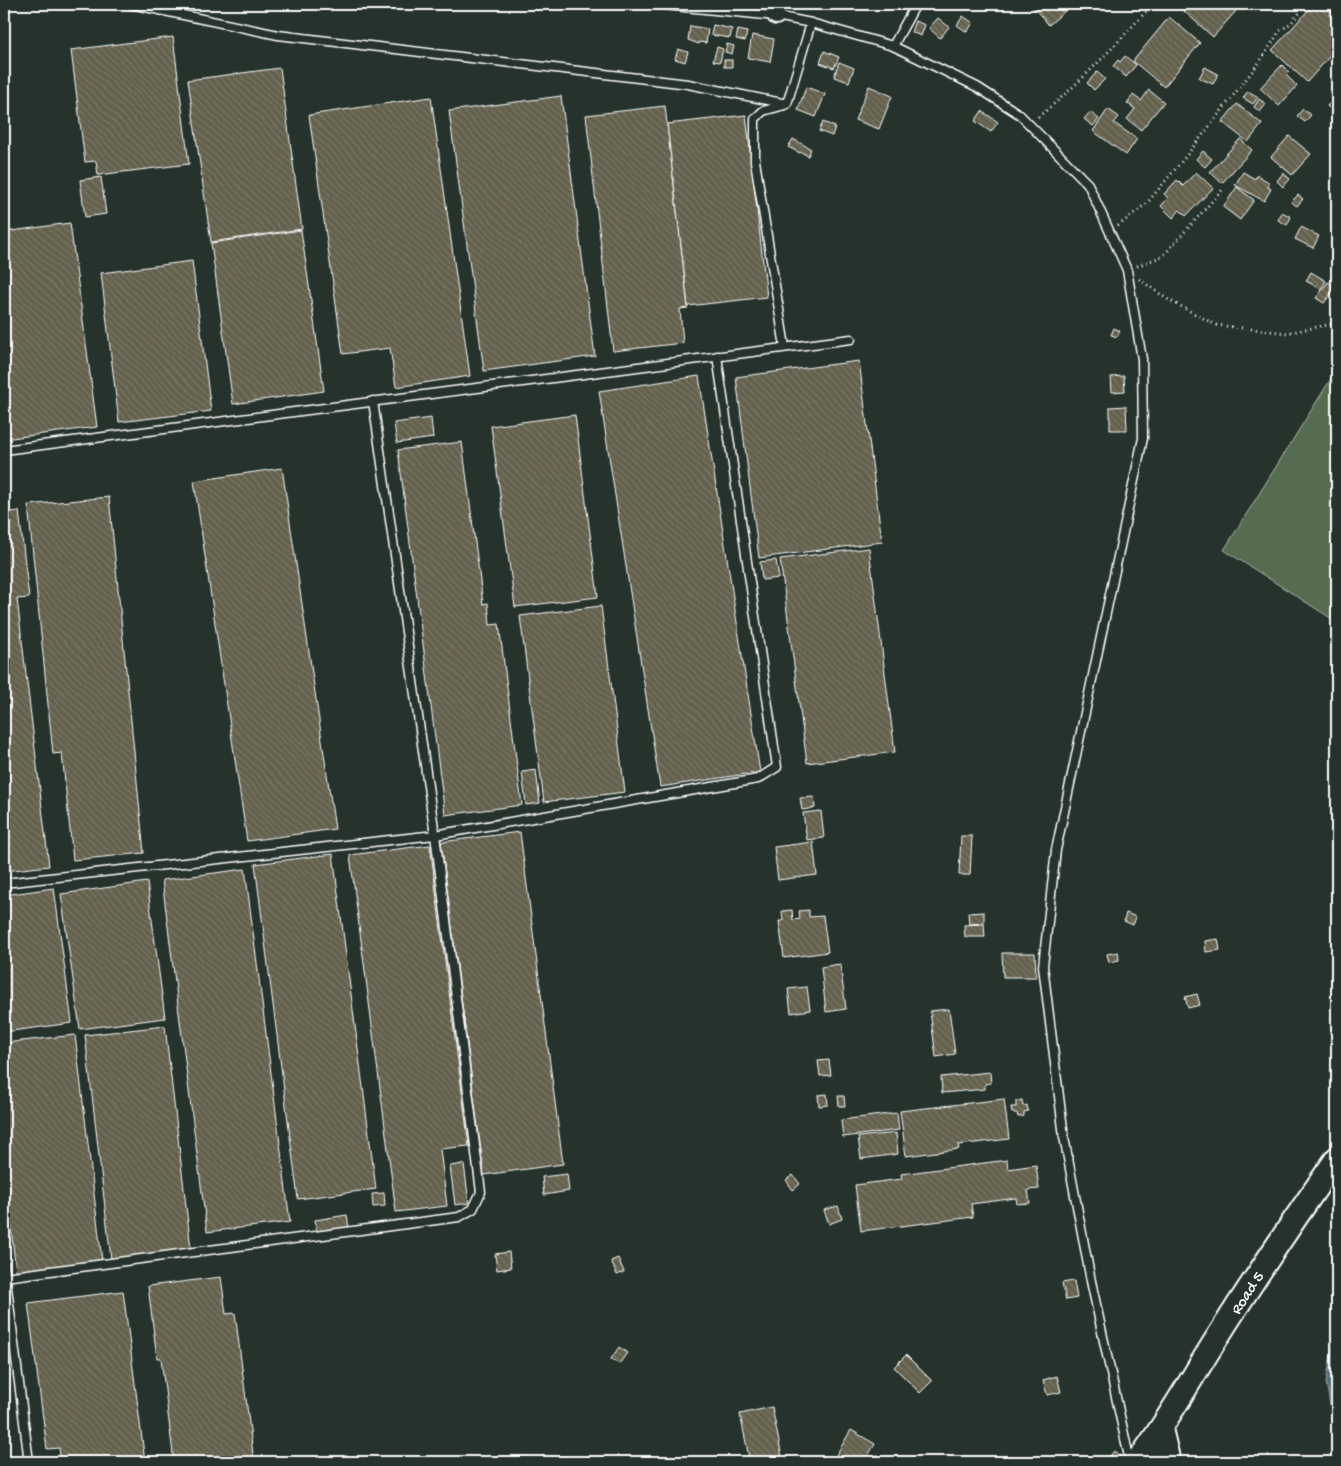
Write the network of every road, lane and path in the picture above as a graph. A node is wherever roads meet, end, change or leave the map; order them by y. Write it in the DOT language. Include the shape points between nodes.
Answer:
graph roads {
  1 [pos="131,4"];
  2 [pos="654,4"];
  3 [pos="916,4"];
  4 [pos="1153,4"];
  5 [pos="1307,4"];
  6 [pos="776,10"];
  7 [pos="811,23"];
  8 [pos="893,46"];
  9 [pos="787,104"];
  10 [pos="1029,124"];
  11 [pos="1224,188"];
  12 [pos="1110,233"];
  13 [pos="1127,270"];
  14 [pos="1337,323"];
  15 [pos="851,339"];
  16 [pos="785,347"];
  17 [pos="717,356"];
  18 [pos="373,401"];
  19 [pos="4,450"];
  20 [pos="435,835"];
  21 [pos="4,883"];
  22 [pos="1337,1158"];
  23 [pos="4,1264"];
  24 [pos="6,1277"];
  25 [pos="1161,1429"];
  26 [pos="30,1462"];
  27 [pos="1130,1462"];
  28 [pos="1137,1462"];
  29 [pos="1169,1462"];
  1 -- 9 [label="lane" via="278,36 688,84"];
  2 -- 6 [label="lane"];
  3 -- 8 [label="lane"];
  4 -- 10 [label="path" via="1059,100"];
  5 -- 12 [label="path" via="1279,32 1261,60 1147,203"];
  6 -- 7 [label="lane"];
  7 -- 8 [label="lane"];
  7 -- 9 [label="lane"];
  8 -- 10 [label="lane" via="977,87 1020,114"];
  9 -- 16 [label="lane" via="763,111 755,119 755,161"];
  10 -- 12 [label="lane" via="1088,184"];
  11 -- 13 [label="path" via="1163,256"];
  12 -- 13 [label="lane"];
  13 -- 14 [label="path" via="1167,298 1216,325 1288,333"];
  13 -- 27 [label="lane" via="1142,360 1143,438 1056,850 1043,966 1064,1137 1090,1282"];
  15 -- 16 [label="lane"];
  16 -- 17 [label="lane"];
  17 -- 18 [label="lane"];
  17 -- 20 [label="lane" via="777,768 758,779"];
  18 -- 19 [label="lane"];
  18 -- 20 [label="lane"];
  20 -- 21 [label="lane"];
  20 -- 24 [label="lane" via="481,1192 473,1209 459,1217"];
  22 -- 25 [label="main road, Road 5" via="1249,1286"];
  23 -- 24 [label="lane"];
  24 -- 26 [label="lane"];
  25 -- 28 [label="main road, Road 5"];
  25 -- 29 [label="main road"];
}
